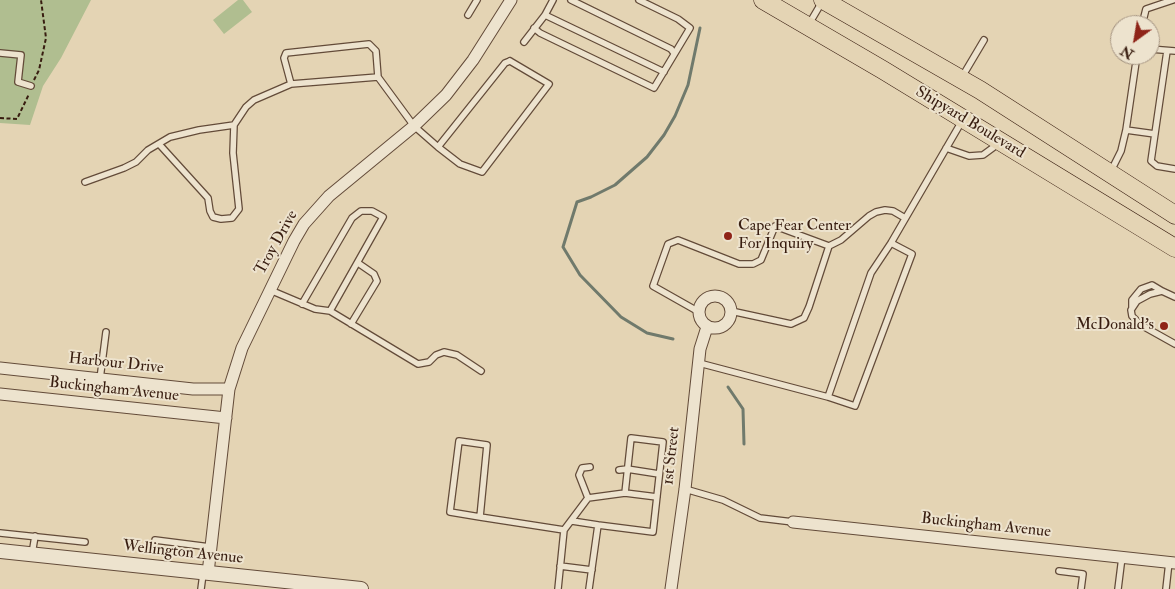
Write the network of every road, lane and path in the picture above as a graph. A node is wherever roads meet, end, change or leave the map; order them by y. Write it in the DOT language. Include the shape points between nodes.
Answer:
graph roads {
  1 [pos="41,0"];
  2 [pos="477,0"];
  3 [pos="511,0"];
  4 [pos="553,0"];
  5 [pos="571,0"];
  6 [pos="639,0"];
  7 [pos="763,0"];
  8 [pos="823,0"];
  9 [pos="1173,0"];
  10 [pos="468,15"];
  11 [pos="545,15"];
  12 [pos="1144,15"];
  13 [pos="808,26"];
  14 [pos="534,28"];
  15 [pos="984,40"];
  16 [pos="524,42"];
  17 [pos="1160,50"];
  18 [pos="1167,51"];
  19 [pos="1175,51"];
  20 [pos="0,53"];
  21 [pos="674,53"];
  22 [pos="1135,65"];
  23 [pos="664,72"];
  24 [pos="378,77"];
  25 [pos="960,79"];
  26 [pos="291,84"];
  27 [pos="31,86"];
  28 [pos="0,118"];
  29 [pos="964,119"];
  30 [pos="234,125"];
  31 [pos="414,126"];
  32 [pos="1126,130"];
  33 [pos="1155,134"];
  34 [pos="1001,142"];
  35 [pos="158,144"];
  36 [pos="438,147"];
  37 [pos="946,148"];
  38 [pos="1175,169"];
  39 [pos="1110,173"];
  40 [pos="85,182"];
  41 [pos="1175,215"];
  42 [pos="905,218"];
  43 [pos="891,243"];
  44 [pos="828,246"];
  45 [pos="1175,248"];
  46 [pos="358,263"];
  47 [pos="270,290"];
  48 [pos="1175,297"];
  49 [pos="302,304"];
  50 [pos="731,310"];
  51 [pos="330,311"];
  52 [pos="699,312"];
  53 [pos="351,324"];
  54 [pos="707,327"];
  55 [pos="106,332"];
  56 [pos="1175,344"];
  57 [pos="699,363"];
  58 [pos="0,368"];
  59 [pos="481,371"];
  60 [pos="100,379"];
  61 [pos="229,388"];
  62 [pos="0,394"];
  63 [pos="828,397"];
  64 [pos="226,418"];
  65 [pos="590,467"];
  66 [pos="627,469"];
  67 [pos="619,470"];
  68 [pos="659,474"];
  69 [pos="685,489"];
  70 [pos="624,493"];
  71 [pos="657,497"];
  72 [pos="588,498"];
  73 [pos="480,517"];
  74 [pos="572,521"];
  75 [pos="793,522"];
  76 [pos="598,525"];
  77 [pos="564,530"];
  78 [pos="0,533"];
  79 [pos="34,536"];
  80 [pos="156,540"];
  81 [pos="85,542"];
  82 [pos="210,547"];
  83 [pos="0,551"];
  84 [pos="32,554"];
  85 [pos="1122,557"];
  86 [pos="1172,563"];
  87 [pos="560,566"];
  88 [pos="592,570"];
  89 [pos="1059,571"];
  90 [pos="205,572"];
  91 [pos="313,586"];
  92 [pos="201,589"];
  93 [pos="361,589"];
  94 [pos="558,589"];
  95 [pos="589,589"];
  96 [pos="671,589"];
  97 [pos="1081,589"];
  98 [pos="1118,589"];
  99 [pos="1166,589"];
  1 -- 27 [label="path" via="46,38 39,70"];
  2 -- 10 [label="lane"];
  3 -- 31 [label="street, Troy Drive" via="459,80"];
  4 -- 11 [label="lane"];
  5 -- 21 [label="lane"];
  6 -- 21 [label="lane" via="690,28"];
  7 -- 13 [label="main road, Shipyard Boulevard"];
  8 -- 13 [label="lane"];
  8 -- 25 [label="main road, Shipyard Boulevard"];
  9 -- 12 [label="lane" via="1146,9"];
  11 -- 14 [label="lane"];
  11 -- 23 [label="lane"];
  13 -- 29 [label="main road, Shipyard Boulevard"];
  14 -- 16 [label="lane"];
  14 -- 23 [label="lane" via="654,88"];
  15 -- 25 [label="lane"];
  17 -- 18 [label="lane"];
  18 -- 19 [label="lane"];
  18 -- 33 [label="lane"];
  20 -- 27 [label="lane" via="21,55 18,82"];
  21 -- 23 [label="lane"];
  22 -- 32 [label="lane"];
  24 -- 26 [label="lane"];
  24 -- 26 [label="lane" via="376,51 370,44 286,53 284,58"];
  24 -- 31 [label="lane"];
  25 -- 39 [label="main road, Shipyard Boulevard"];
  26 -- 30 [label="lane" via="254,100"];
  27 -- 28 [label="path" via="17,119"];
  29 -- 34 [label="main road, Shipyard Boulevard"];
  29 -- 37 [label="lane"];
  30 -- 35 [label="lane" via="170,137"];
  30 -- 35 [label="lane" via="233,153 239,209 232,218 221,220 213,217 208,198"];
  31 -- 36 [label="lane"];
  31 -- 47 [label="street, Troy Drive" via="315,210 294,241"];
  32 -- 33 [label="lane"];
  32 -- 39 [label="lane"];
  33 -- 38 [label="lane" via="1151,161 1157,166"];
  34 -- 37 [label="lane" via="983,155 969,156"];
  34 -- 45 [label="main road, Shipyard Boulevard"];
  35 -- 40 [label="lane" via="136,162"];
  36 -- 36 [label="lane" via="460,164 482,172 549,84 510,61 505,63"];
  37 -- 42 [label="lane"];
  39 -- 41 [label="main road, Shipyard Boulevard"];
  42 -- 43 [label="lane"];
  42 -- 44 [label="lane" via="893,211 876,212 841,240"];
  43 -- 63 [label="lane" via="871,272"];
  43 -- 63 [label="lane" via="912,254 855,406"];
  44 -- 50 [label="lane" via="804,318 791,324"];
  44 -- 52 [label="lane" via="775,226 761,260 753,264 739,264 678,240 668,244 653,286"];
  46 -- 49 [label="lane" via="383,217 372,211 361,211 352,218"];
  46 -- 51 [label="lane"];
  46 -- 53 [label="lane" via="374,274 377,281"];
  47 -- 49 [label="lane"];
  47 -- 61 [label="street, Troy Drive" via="242,348"];
  48 -- 56 [label="lane" via="1162,291 1150,294 1137,301 1131,310 1132,316 1142,325"];
  49 -- 51 [label="lane"];
  50 -- 52 [label="street" via="723,298 712,297 703,302"];
  50 -- 54 [label="street" via="726,324 717,328"];
  51 -- 53 [label="lane"];
  52 -- 54 [label="street"];
  53 -- 59 [label="lane" via="418,364 429,362 444,352 457,355"];
  54 -- 57 [label="street, 1st Street"];
  55 -- 60 [label="lane"];
  57 -- 63 [label="lane"];
  57 -- 69 [label="street, 1st Street"];
  58 -- 60 [label="street, Harbour Drive"];
  60 -- 61 [label="street, Harbour Drive" via="193,389"];
  61 -- 64 [label="street, Troy Drive"];
  62 -- 64 [label="street, Buckingham Avenue"];
  64 -- 82 [label="street, Troy Drive"];
  65 -- 72 [label="lane" via="582,468 579,474"];
  66 -- 67 [label="lane"];
  66 -- 68 [label="lane"];
  66 -- 68 [label="lane" via="631,438 663,442"];
  66 -- 70 [label="lane"];
  68 -- 71 [label="lane"];
  69 -- 75 [label="lane" via="723,500 760,518"];
  69 -- 96 [label="street, 1st Street"];
  70 -- 71 [label="lane"];
  70 -- 72 [label="lane"];
  71 -- 76 [label="lane" via="652,532"];
  72 -- 74 [label="lane"];
  73 -- 73 [label="lane" via="450,512 459,441 487,444"];
  73 -- 77 [label="lane"];
  74 -- 76 [label="lane"];
  74 -- 77 [label="lane"];
  75 -- 85 [label="street, Buckingham Avenue"];
  76 -- 88 [label="lane"];
  77 -- 87 [label="lane"];
  78 -- 79 [label="lane"];
  79 -- 81 [label="lane"];
  79 -- 84 [label="lane"];
  80 -- 82 [label="lane"];
  82 -- 90 [label="street, Troy Drive"];
  83 -- 84 [label="street, Wellington Avenue"];
  84 -- 90 [label="street, Wellington Avenue"];
  85 -- 86 [label="street, Buckingham Avenue"];
  85 -- 98 [label="lane"];
  86 -- 99 [label="lane"];
  87 -- 88 [label="lane"];
  87 -- 94 [label="lane"];
  88 -- 95 [label="lane"];
  89 -- 97 [label="lane" via="1083,574"];
  90 -- 91 [label="street, Wellington Avenue"];
  90 -- 92 [label="lane"];
  91 -- 93 [label="street, Wellington Avenue"];
}
